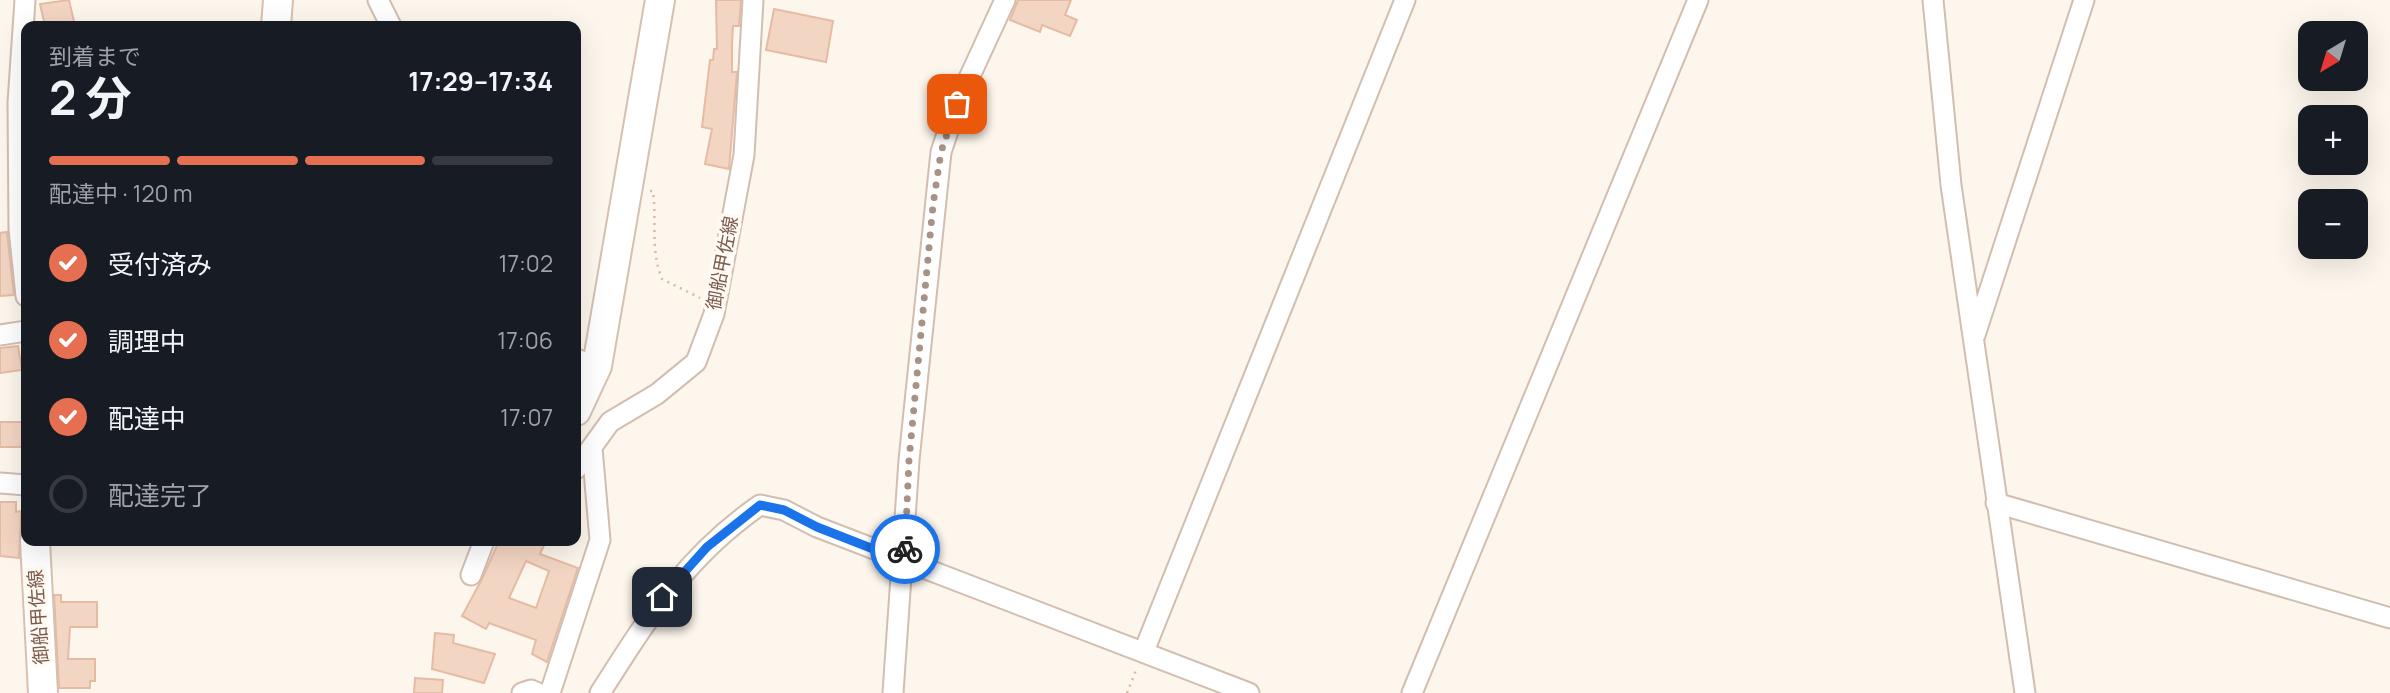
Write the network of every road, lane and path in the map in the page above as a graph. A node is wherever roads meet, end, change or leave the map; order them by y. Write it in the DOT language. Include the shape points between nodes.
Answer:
graph roads {
  1 [pos="25,0"];
  2 [pos="278,0"];
  3 [pos="378,0"];
  4 [pos="660,0"];
  5 [pos="753,0"];
  6 [pos="1005,0"];
  7 [pos="1405,0"];
  8 [pos="1698,0"];
  9 [pos="1933,0"];
  10 [pos="2084,0"];
  11 [pos="24,21"];
  12 [pos="276,21"];
  13 [pos="388,21"];
  14 [pos="21,59"];
  15 [pos="9,182"];
  16 [pos="627,189"];
  17 [pos="21,248"];
  18 [pos="714,302"];
  19 [pos="21,332"];
  20 [pos="0,335"];
  21 [pos="1973,339"];
  22 [pos="586,362"];
  23 [pos="581,386"];
  24 [pos="583,453"];
  25 [pos="0,483"];
  26 [pos="21,485"];
  27 [pos="1996,503"];
  28 [pos="34,546"];
  29 [pos="482,546"];
  30 [pos="904,561"];
  31 [pos="471,575"];
  32 [pos="2390,618"];
  33 [pos="1144,651"];
  34 [pos="43,693"];
  35 [pos="522,693"];
  36 [pos="538,693"];
  37 [pos="551,693"];
  38 [pos="600,693"];
  39 [pos="893,693"];
  40 [pos="1127,693"];
  41 [pos="1249,693"];
  42 [pos="1412,693"];
  43 [pos="2025,693"];
  1 -- 11 [label="street"];
  2 -- 12 [label="main road"];
  3 -- 13 [label="street"];
  4 -- 16 [label="main road"];
  5 -- 18 [label="street, 御船甲佐線" via="744,155"];
  6 -- 30 [label="street" via="957,104 941,152 909,460"];
  7 -- 33 [label="street"];
  8 -- 42 [label="street"];
  9 -- 21 [label="street" via="1951,186"];
  10 -- 21 [label="street"];
  14 -- 15 [label="street"];
  15 -- 17 [label="street"];
  16 -- 18 [label="path" via="653,191 654,259 662,279"];
  16 -- 22 [label="main road"];
  18 -- 24 [label="street, 御船甲佐線" via="696,362 657,394 610,422"];
  19 -- 20 [label="street"];
  21 -- 27 [label="street"];
  22 -- 23 [label="main road"];
  24 -- 37 [label="street" via="600,540"];
  25 -- 26 [label="street"];
  27 -- 32 [label="street"];
  27 -- 43 [label="street"];
  28 -- 34 [label="main road, 御船甲佐線"];
  29 -- 31 [label="street"];
  30 -- 33 [label="street"];
  30 -- 38 [label="street" via="784,510 760,505 707,547 662,597"];
  30 -- 39 [label="street"];
  33 -- 40 [label="path"];
  33 -- 41 [label="street"];
  35 -- 36 [label="street"];
}
